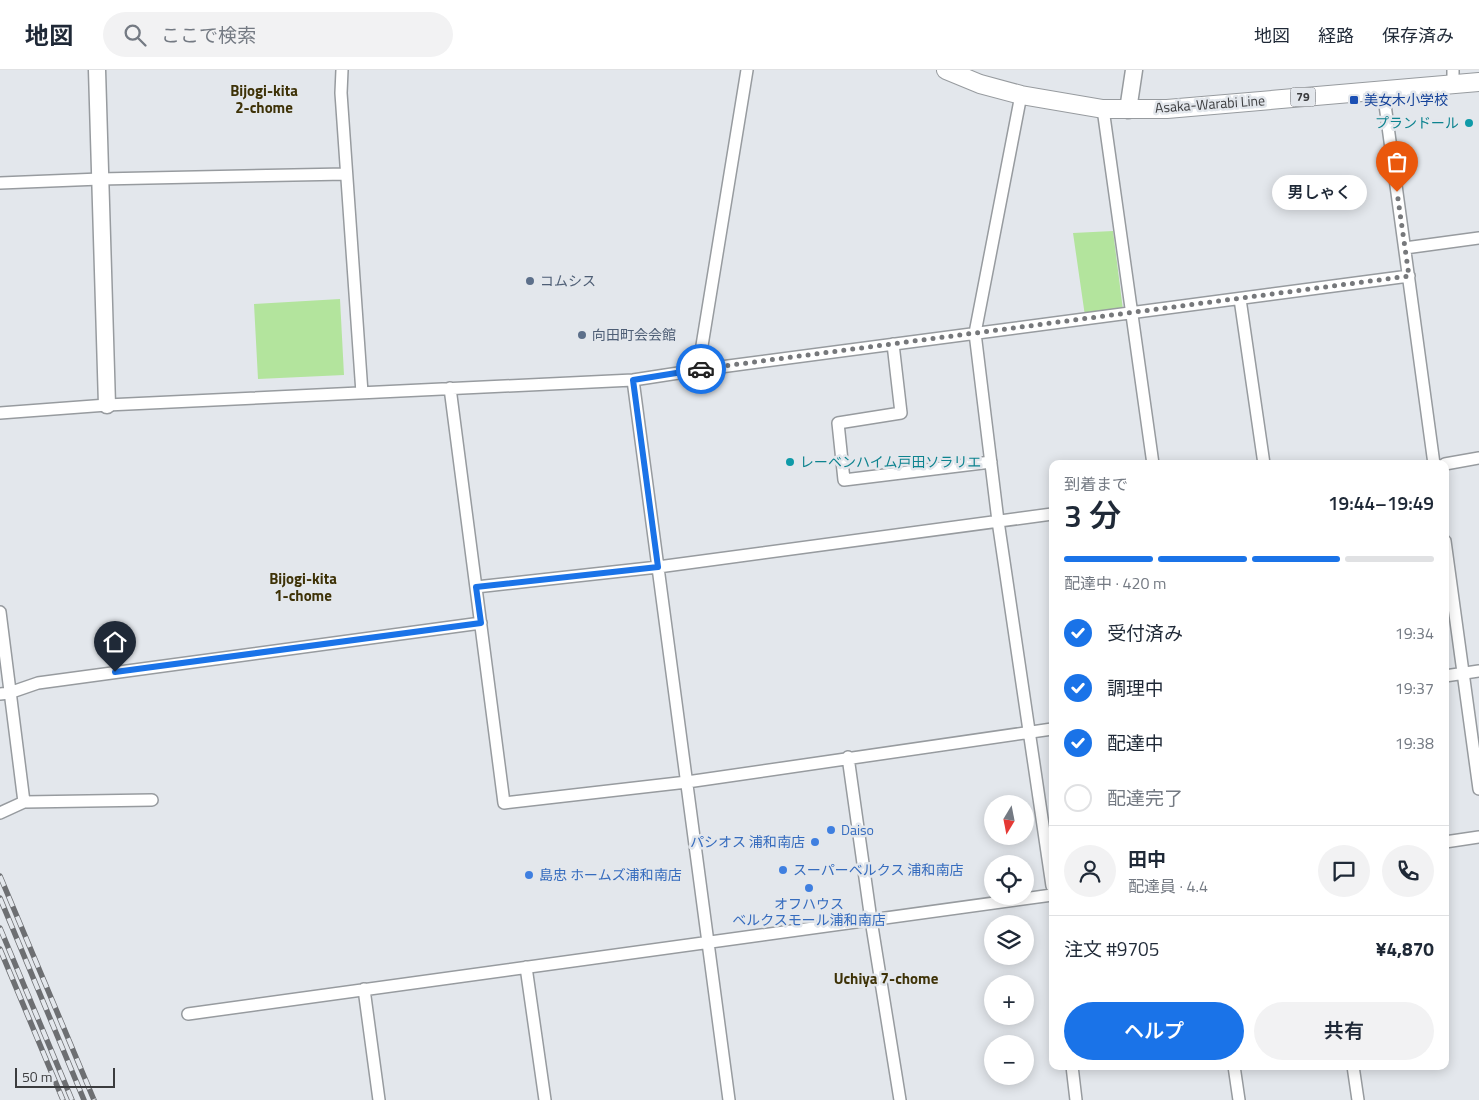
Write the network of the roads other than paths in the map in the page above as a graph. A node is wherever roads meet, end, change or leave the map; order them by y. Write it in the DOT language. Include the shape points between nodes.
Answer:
graph roads {
  1 [pos="97,70"];
  2 [pos="342,70"];
  3 [pos="747,70"];
  4 [pos="946,70"];
  5 [pos="1134,70"];
  6 [pos="1453,77"];
  7 [pos="1479,82"];
  8 [pos="1383,90"];
  9 [pos="1021,95"];
  10 [pos="1103,110"];
  11 [pos="1128,110"];
  12 [pos="346,174"];
  13 [pos="100,179"];
  14 [pos="0,183"];
  15 [pos="1479,238"];
  16 [pos="1405,248"];
  17 [pos="1409,276"];
  18 [pos="1240,299"];
  19 [pos="1133,313"];
  20 [pos="975,334"];
  21 [pos="893,344"];
  22 [pos="698,370"];
  23 [pos="633,380"];
  24 [pos="450,388"];
  25 [pos="362,393"];
  26 [pos="107,405"];
  27 [pos="0,413"];
  28 [pos="1479,458"];
  29 [pos="1152,460"];
  30 [pos="1263,460"];
  31 [pos="1433,460"];
  32 [pos="991,462"];
  33 [pos="1449,463"];
  34 [pos="1049,514"];
  35 [pos="998,521"];
  36 [pos="658,567"];
  37 [pos="1449,570"];
  38 [pos="476,587"];
  39 [pos="0,612"];
  40 [pos="481,623"];
  41 [pos="1479,671"];
  42 [pos="1463,673"];
  43 [pos="1449,675"];
  44 [pos="5,693"];
  45 [pos="1049,729"];
  46 [pos="1030,732"];
  47 [pos="848,757"];
  48 [pos="687,782"];
  49 [pos="1479,789"];
  50 [pos="152,800"];
  51 [pos="24,802"];
  52 [pos="0,813"];
  53 [pos="1479,837"];
  54 [pos="1449,841"];
  55 [pos="1049,865"];
  56 [pos="1049,895"];
  57 [pos="871,920"];
  58 [pos="708,942"];
  59 [pos="526,967"];
  60 [pos="364,989"];
  61 [pos="188,1014"];
  62 [pos="1072,1070"];
  63 [pos="1235,1070"];
  64 [pos="1354,1070"];
  65 [pos="379,1100"];
  66 [pos="545,1100"];
  67 [pos="729,1100"];
  68 [pos="900,1100"];
  69 [pos="1076,1100"];
  70 [pos="1239,1100"];
  71 [pos="1358,1100"];
  1 -- 13 [label="street"];
  2 -- 12 [label="street"];
  3 -- 22 [label="street"];
  4 -- 9 [label="main road, Asaka-Warabi Line / 79" via="980,84"];
  5 -- 11 [label="street"];
  6 -- 7 [label="main road, Asaka-Warabi Line / 79"];
  6 -- 8 [label="main road, Asaka-Warabi Line / 79"];
  8 -- 11 [label="main road, Asaka-Warabi Line / 79"];
  8 -- 16 [label="street"];
  9 -- 10 [label="main road, Asaka-Warabi Line / 79"];
  9 -- 20 [label="street"];
  10 -- 11 [label="main road, Asaka-Warabi Line / 79"];
  10 -- 19 [label="street"];
  12 -- 13 [label="street"];
  12 -- 25 [label="street"];
  13 -- 14 [label="street"];
  13 -- 26 [label="street"];
  15 -- 16 [label="street"];
  16 -- 17 [label="street"];
  17 -- 18 [label="street"];
  17 -- 31 [label="street"];
  18 -- 19 [label="street"];
  18 -- 30 [label="street"];
  19 -- 20 [label="street"];
  19 -- 29 [label="street"];
  20 -- 21 [label="street"];
  20 -- 32 [label="street"];
  21 -- 22 [label="street"];
  21 -- 32 [label="street" via="901,413 838,423 844,480"];
  22 -- 23 [label="street"];
  23 -- 24 [label="street"];
  23 -- 36 [label="street"];
  24 -- 25 [label="street"];
  24 -- 38 [label="street"];
  25 -- 26 [label="street"];
  26 -- 27 [label="street"];
  28 -- 33 [label="street"];
  32 -- 35 [label="street"];
  34 -- 35 [label="street"];
  35 -- 36 [label="street"];
  35 -- 46 [label="street"];
  36 -- 38 [label="street"];
  36 -- 48 [label="street"];
  37 -- 42 [label="street"];
  38 -- 40 [label="street"];
  39 -- 44 [label="street"];
  40 -- 44 [label="street" via="38,683"];
  40 -- 48 [label="street" via="504,804"];
  41 -- 42 [label="street"];
  42 -- 43 [label="street"];
  42 -- 49 [label="street"];
  44 -- 51 [label="street"];
  45 -- 46 [label="street"];
  46 -- 47 [label="street"];
  46 -- 55 [label="street"];
  47 -- 48 [label="street"];
  47 -- 57 [label="street"];
  48 -- 58 [label="street"];
  50 -- 51 [label="street"];
  51 -- 52 [label="street"];
  53 -- 54 [label="street"];
  56 -- 57 [label="street"];
  57 -- 58 [label="street"];
  57 -- 68 [label="street"];
  58 -- 59 [label="street"];
  58 -- 67 [label="street"];
  59 -- 60 [label="street"];
  59 -- 66 [label="street"];
  60 -- 61 [label="street"];
  60 -- 65 [label="street"];
  62 -- 69 [label="street"];
  63 -- 70 [label="street"];
  64 -- 71 [label="street"];
}
